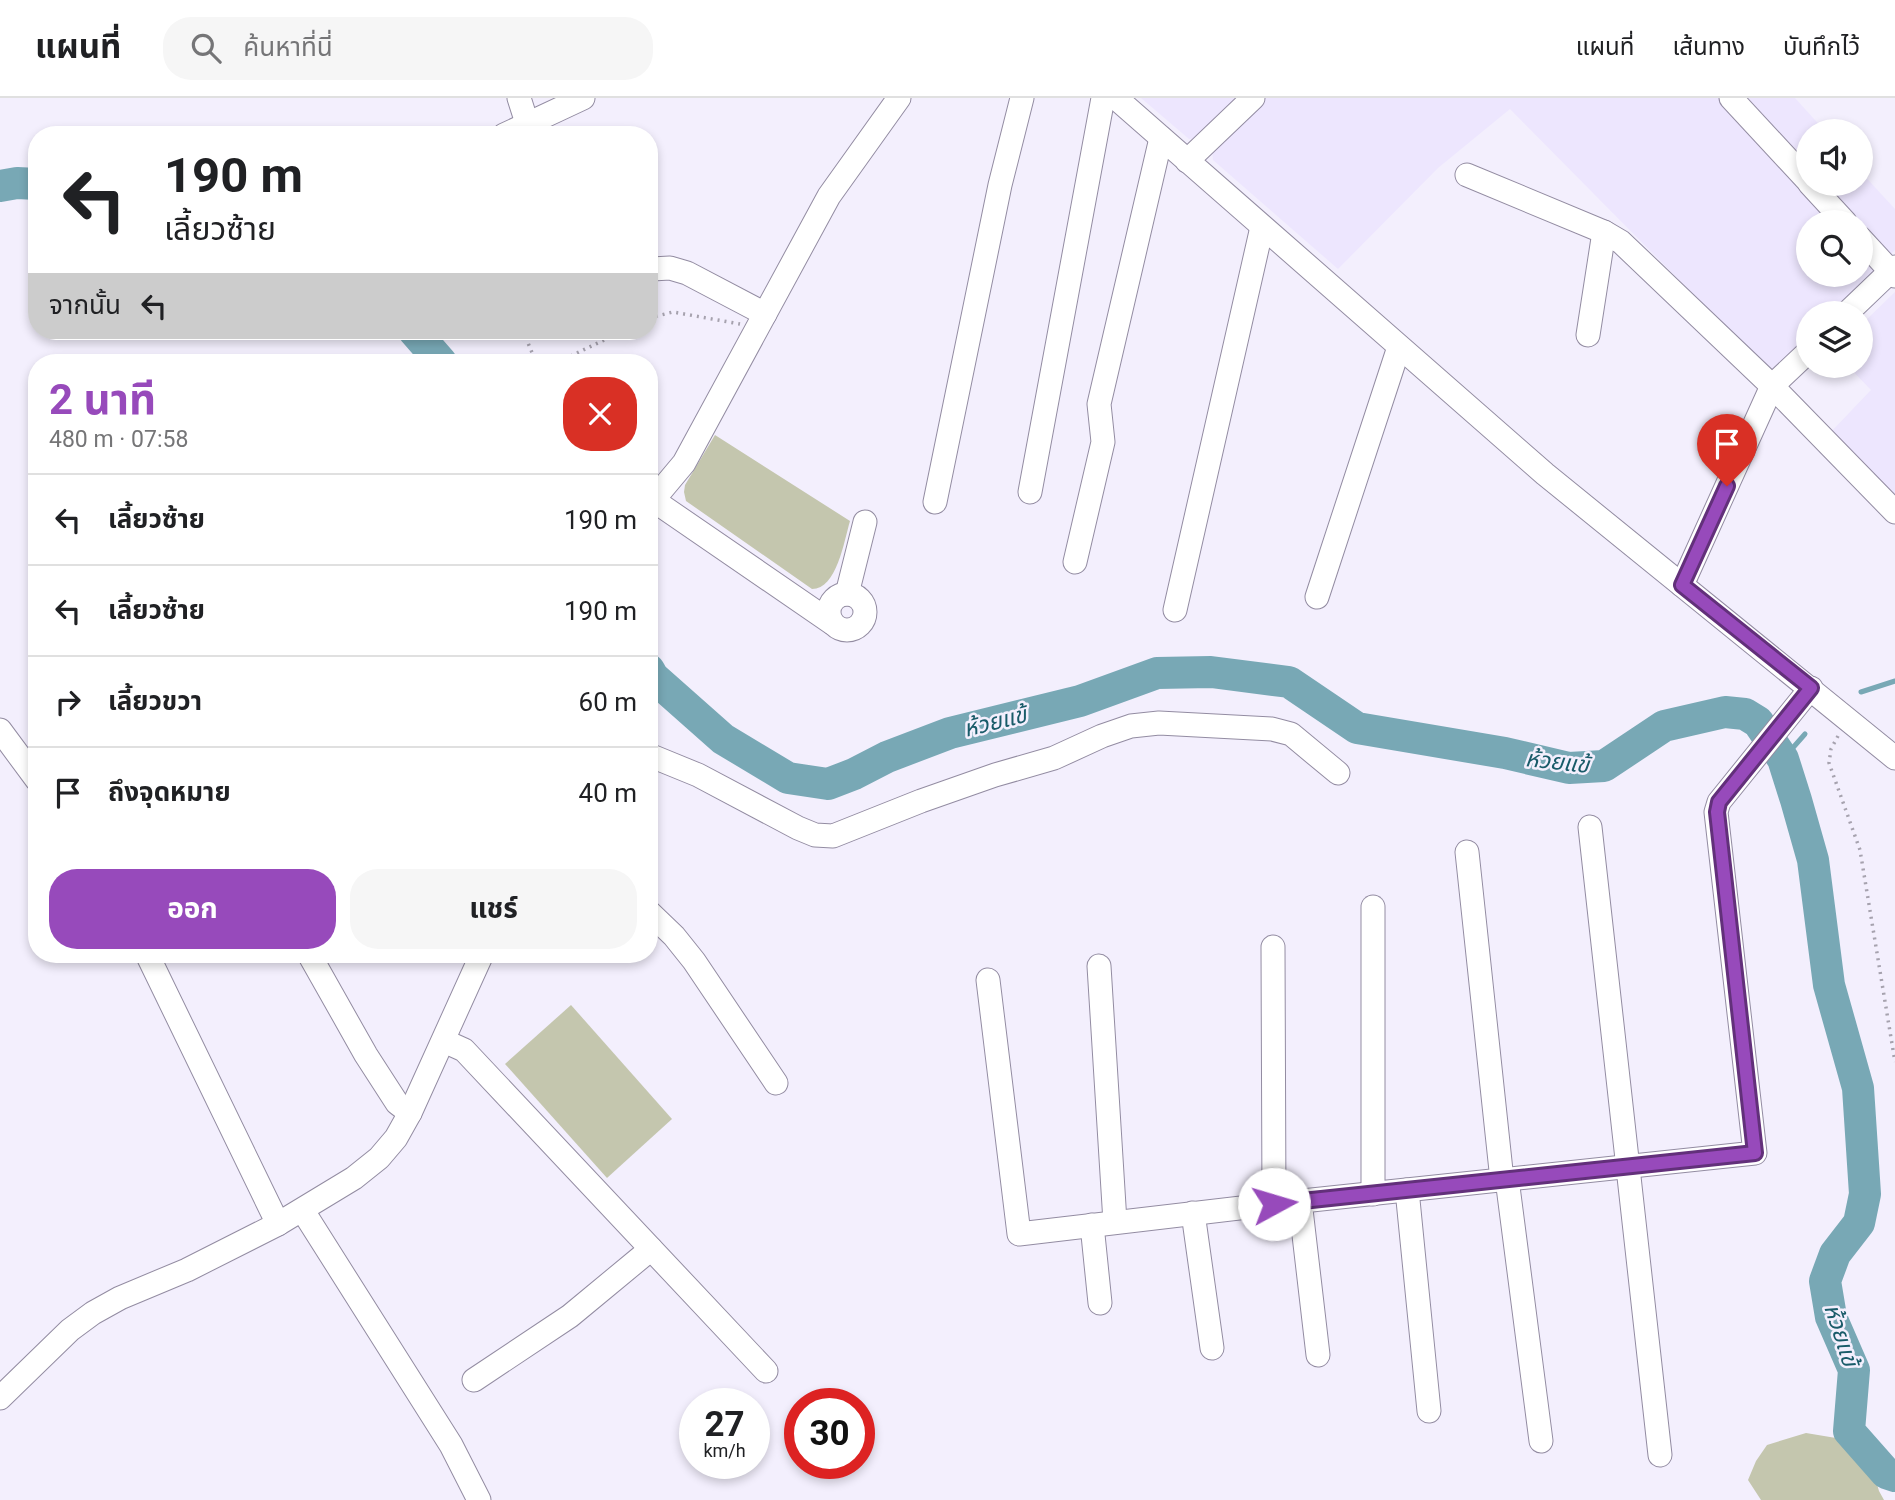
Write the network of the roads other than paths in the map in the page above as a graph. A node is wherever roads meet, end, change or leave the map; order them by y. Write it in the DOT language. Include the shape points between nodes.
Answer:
graph roads {
  1 [pos="519,98"];
  2 [pos="583,98"];
  3 [pos="899,98"];
  4 [pos="1022,98"];
  5 [pos="1103,98"];
  6 [pos="1116,98"];
  7 [pos="1731,98"];
  8 [pos="1239,103"];
  9 [pos="527,124"];
  10 [pos="523,126"];
  11 [pos="1161,138"];
  12 [pos="1187,161"];
  13 [pos="1796,169"];
  14 [pos="1467,175"];
  15 [pos="1821,196"];
  16 [pos="1834,210"];
  17 [pos="1262,227"];
  18 [pos="1604,232"];
  19 [pos="1873,251"];
  20 [pos="658,269"];
  21 [pos="1894,271"];
  22 [pos="1860,301"];
  23 [pos="760,322"];
  24 [pos="1588,335"];
  25 [pos="1398,347"];
  26 [pos="1796,363"];
  27 [pos="1772,386"];
  28 [pos="1030,492"];
  29 [pos="658,495"];
  30 [pos="935,502"];
  31 [pos="658,509"];
  32 [pos="1895,512"];
  33 [pos="865,522"];
  34 [pos="1075,562"];
  35 [pos="1682,585"];
  36 [pos="842,595"];
  37 [pos="1317,597"];
  38 [pos="804,604"];
  39 [pos="1175,610"];
  40 [pos="832,623"];
  41 [pos="1804,697"];
  42 [pos="0,730"];
  43 [pos="1895,758"];
  44 [pos="658,759"];
  45 [pos="28,768"];
  46 [pos="1338,773"];
  47 [pos="1590,827"];
  48 [pos="1467,852"];
  49 [pos="1373,907"];
  50 [pos="658,921"];
  51 [pos="1273,947"];
  52 [pos="151,963"];
  53 [pos="315,963"];
  54 [pos="478,963"];
  55 [pos="1100,966"];
  56 [pos="988,980"];
  57 [pos="444,1041"];
  58 [pos="776,1083"];
  59 [pos="411,1113"];
  60 [pos="1627,1166"];
  61 [pos="1504,1179"];
  62 [pos="1407,1190"];
  63 [pos="1373,1194"];
  64 [pos="1300,1201"];
  65 [pos="1274,1204"];
  66 [pos="303,1210"];
  67 [pos="1193,1213"];
  68 [pos="1115,1222"];
  69 [pos="278,1224"];
  70 [pos="1092,1225"];
  71 [pos="651,1249"];
  72 [pos="1100,1303"];
  73 [pos="1212,1348"];
  74 [pos="1318,1355"];
  75 [pos="766,1371"];
  76 [pos="474,1380"];
  77 [pos="0,1398"];
  78 [pos="1429,1410"];
  79 [pos="1541,1441"];
  80 [pos="1660,1455"];
  81 [pos="479,1500"];
  1 -- 9 [label="street"];
  2 -- 9 [label="street"];
  3 -- 23 [label="street" via="829,196"];
  4 -- 30 [label="street"];
  5 -- 28 [label="street"];
  6 -- 11 [label="street"];
  7 -- 13 [label="street"];
  8 -- 12 [label="street"];
  9 -- 10 [label="street"];
  11 -- 12 [label="street"];
  11 -- 34 [label="street" via="1099,404 1103,442"];
  12 -- 17 [label="street"];
  14 -- 18 [label="street"];
  15 -- 16 [label="street"];
  17 -- 25 [label="street"];
  17 -- 39 [label="street"];
  18 -- 24 [label="street"];
  18 -- 27 [label="street" via="1621,242"];
  19 -- 21 [label="street"];
  20 -- 23 [label="street" via="687,273"];
  21 -- 22 [label="street"];
  23 -- 29 [label="street" via="684,463"];
  25 -- 35 [label="street"];
  25 -- 37 [label="street"];
  26 -- 27 [label="street"];
  27 -- 32 [label="street"];
  27 -- 35 [label="street"];
  31 -- 38 [label="street"];
  33 -- 36 [label="street"];
  35 -- 41 [label="street"];
  36 -- 38 [label="street"];
  36 -- 40 [label="street" via="830,607"];
  36 -- 40 [label="street" via="862,601 864,620 849,631"];
  38 -- 40 [label="street"];
  41 -- 43 [label="street" via="1848,719"];
  41 -- 60 [label="street" via="1719,802 1717,812 1755,1153"];
  42 -- 45 [label="street"];
  44 -- 46 [label="street" via="798,828 833,836 1131,726 1159,723 1272,729 1291,734"];
  47 -- 60 [label="street"];
  48 -- 61 [label="street"];
  49 -- 63 [label="street"];
  50 -- 58 [label="street" via="694,961"];
  51 -- 65 [label="street"];
  52 -- 69 [label="street"];
  53 -- 59 [label="street" via="366,1055 397,1103"];
  54 -- 57 [label="street"];
  55 -- 68 [label="street"];
  56 -- 70 [label="street" via="1019,1234"];
  57 -- 59 [label="street"];
  57 -- 71 [label="street" via="464,1050"];
  59 -- 66 [label="street" via="379,1158"];
  60 -- 61 [label="street"];
  60 -- 80 [label="street"];
  61 -- 62 [label="street"];
  61 -- 79 [label="street"];
  62 -- 63 [label="street"];
  62 -- 78 [label="street"];
  63 -- 64 [label="street"];
  64 -- 65 [label="street"];
  64 -- 74 [label="street"];
  65 -- 67 [label="street"];
  66 -- 69 [label="street"];
  66 -- 81 [label="street" via="451,1445"];
  67 -- 68 [label="street"];
  67 -- 73 [label="street"];
  68 -- 70 [label="street"];
  69 -- 77 [label="street" via="93,1313"];
  70 -- 72 [label="street"];
  71 -- 75 [label="street"];
  71 -- 76 [label="street" via="570,1316"];
}
